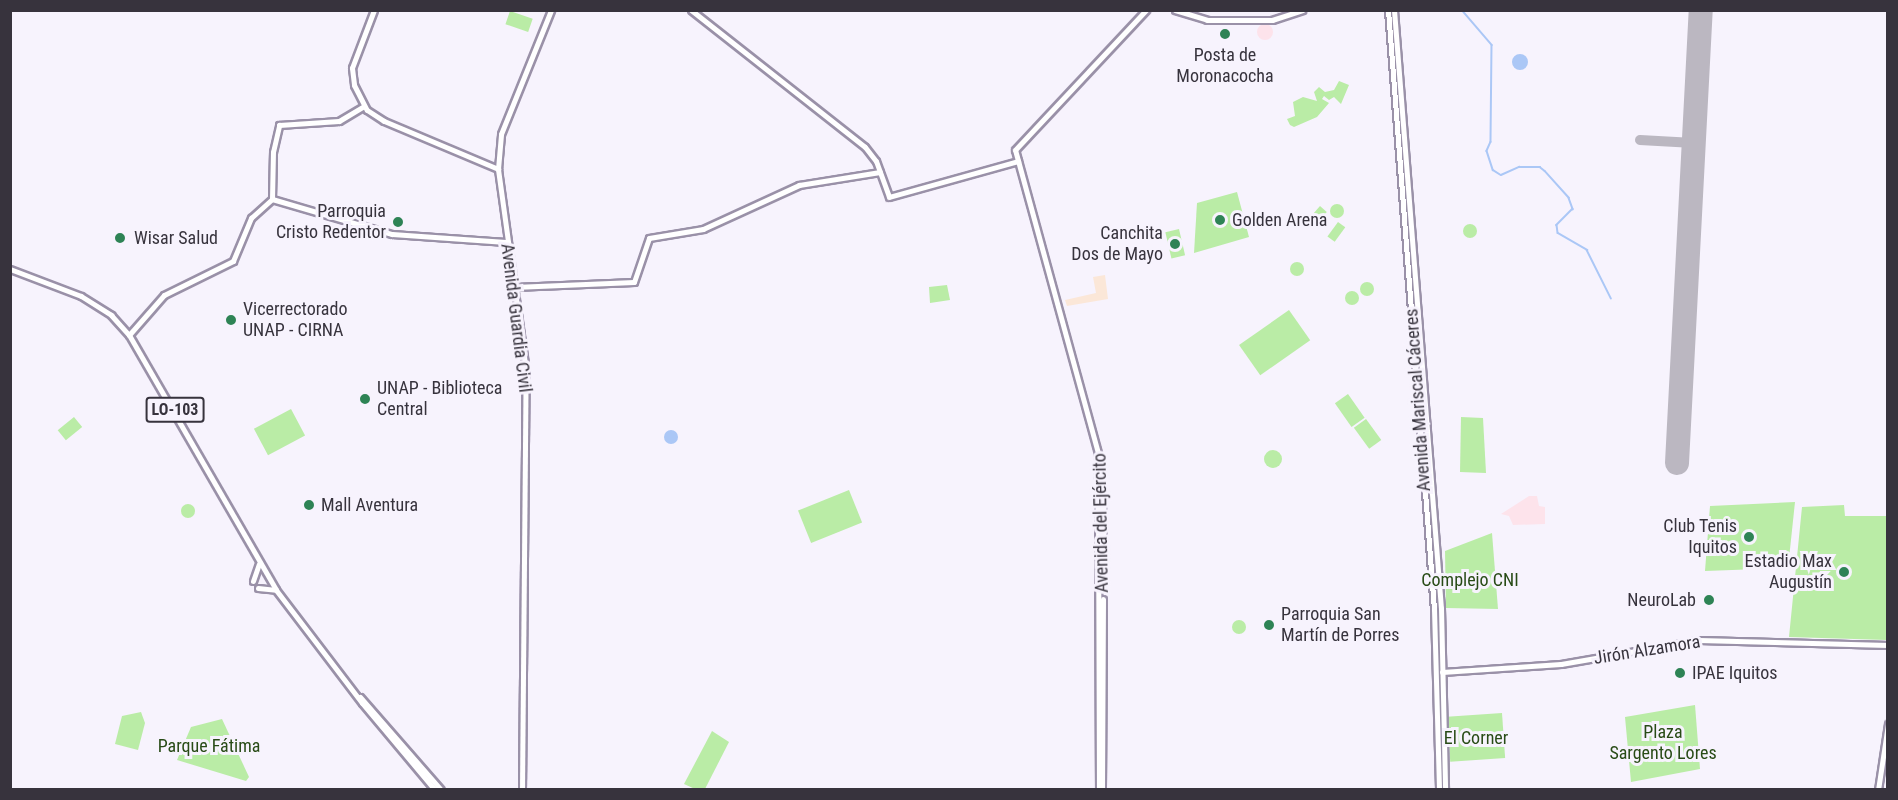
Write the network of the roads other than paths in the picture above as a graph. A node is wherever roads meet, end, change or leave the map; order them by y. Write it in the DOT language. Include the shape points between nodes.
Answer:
graph roads {
  1 [pos="374,10"];
  2 [pos="551,10"];
  3 [pos="691,10"];
  4 [pos="1146,10"];
  5 [pos="1175,10"];
  6 [pos="1302,10"];
  7 [pos="1388,10"];
  8 [pos="1394,10"];
  9 [pos="364,106"];
  10 [pos="1018,161"];
  11 [pos="498,169"];
  12 [pos="880,172"];
  13 [pos="272,199"];
  14 [pos="506,242"];
  15 [pos="10,269"];
  16 [pos="514,287"];
  17 [pos="129,334"];
  18 [pos="259,564"];
  19 [pos="253,581"];
  20 [pos="258,588"];
  21 [pos="276,590"];
  22 [pos="1887,645"];
  23 [pos="1440,672"];
  24 [pos="359,696"];
  25 [pos="1887,724"];
  26 [pos="435,789"];
  27 [pos="441,789"];
  28 [pos="522,789"];
  29 [pos="1100,789"];
  30 [pos="1439,789"];
  31 [pos="1445,789"];
  32 [pos="1878,789"];
  1 -- 9 [label="main road" via="352,68 354,85"];
  2 -- 11 [label="main road, Avenida Guardia Civil" via="501,134"];
  3 -- 12 [label="main road" via="865,147"];
  4 -- 10 [label="main road" via="1015,150"];
  5 -- 6 [label="main road" via="1198,20 1272,20"];
  7 -- 23 [label="main road, Avenida Mariscal Cáceres"];
  8 -- 23 [label="main road, Avenida Mariscal Cáceres"];
  9 -- 11 [label="main road" via="384,121"];
  9 -- 13 [label="main road" via="339,121 279,125 273,152"];
  10 -- 12 [label="main road" via="889,197"];
  10 -- 29 [label="main road, Avenida del Ejército" via="1100,447"];
  11 -- 14 [label="main road, Avenida Guardia Civil"];
  12 -- 16 [label="main road" via="799,186 703,228 649,238 634,282"];
  13 -- 14 [label="main road" via="392,234"];
  13 -- 17 [label="main road" via="251,218 233,261 164,295"];
  14 -- 16 [label="main road, Avenida Guardia Civil"];
  15 -- 17 [label="main road, LO-103" via="81,296 111,315"];
  16 -- 28 [label="main road, Avenida Guardia Civil" via="526,380"];
  17 -- 18 [label="main road, LO-103"];
  18 -- 19 [label="main road"];
  18 -- 21 [label="main road, LO-103"];
  20 -- 21 [label="main road"];
  21 -- 24 [label="main road, LO-103"];
  22 -- 23 [label="main road, Jirón Alzamora" via="1699,640 1561,664"];
  23 -- 30 [label="main road, Avenida Mariscal Cáceres"];
  23 -- 31 [label="main road, Avenida Mariscal Cáceres"];
  24 -- 26 [label="main road, LO-103"];
  24 -- 27 [label="main road, LO-103"];
  25 -- 32 [label="main road"];
}
